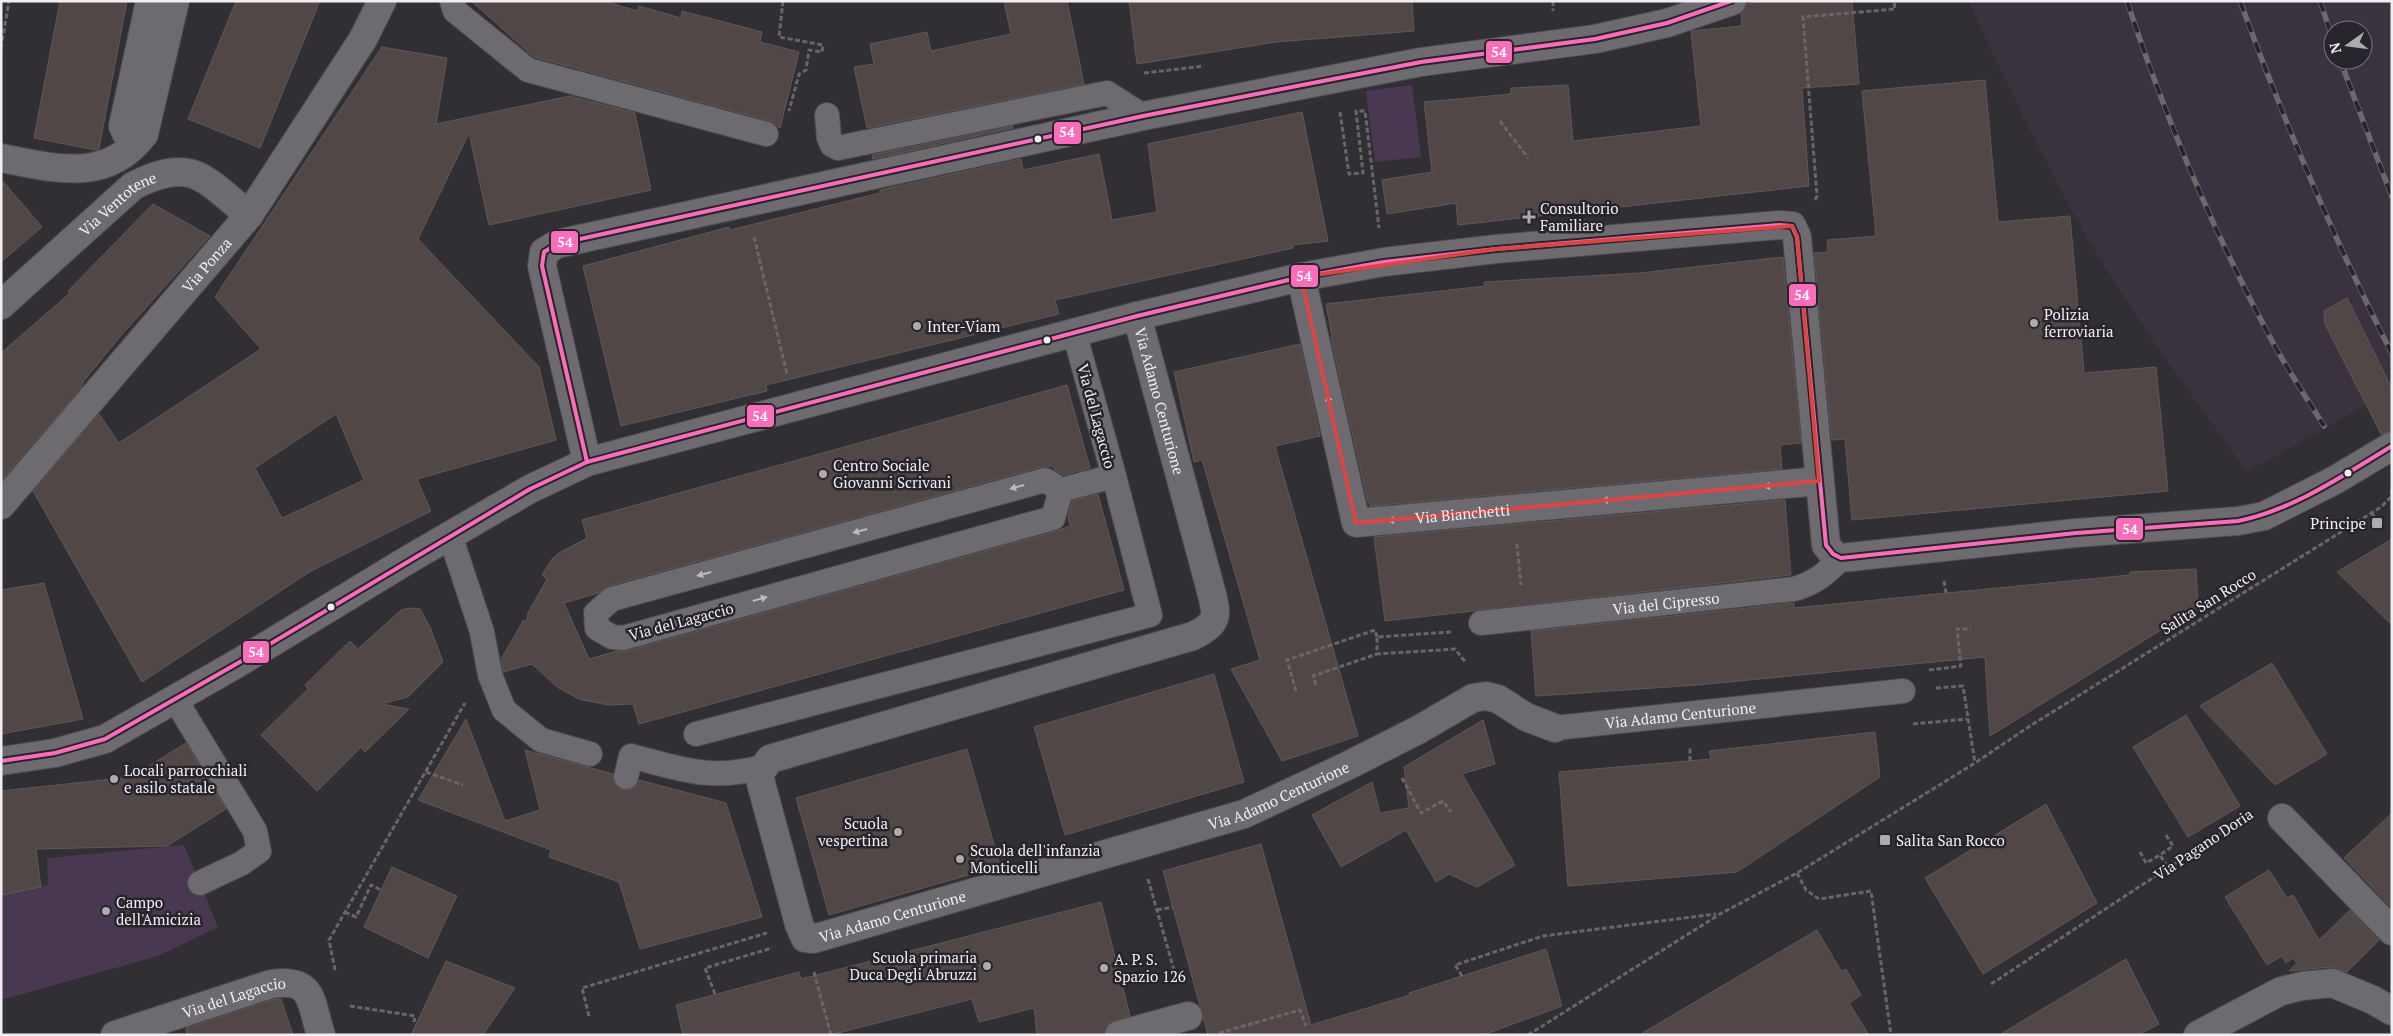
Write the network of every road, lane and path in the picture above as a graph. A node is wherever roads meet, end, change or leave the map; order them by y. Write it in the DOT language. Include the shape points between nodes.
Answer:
graph roads {
  1 [pos="9,1"];
  2 [pos="150,1"];
  3 [pos="175,1"];
  4 [pos="382,1"];
  5 [pos="452,1"];
  6 [pos="782,1"];
  7 [pos="1732,1"];
  8 [pos="1894,1"];
  9 [pos="2,41"];
  10 [pos="1,48"];
  11 [pos="1335,79"];
  12 [pos="793,96"];
  13 [pos="827,115"];
  14 [pos="1144,116"];
  15 [pos="1500,122"];
  16 [pos="144,134"];
  17 [pos="766,134"];
  18 [pos="1,158"];
  19 [pos="1528,158"];
  20 [pos="1816,196"];
  21 [pos="745,202"];
  22 [pos="249,215"];
  23 [pos="1384,262"];
  24 [pos="1301,277"];
  25 [pos="1,306"];
  26 [pos="1137,316"];
  27 [pos="1074,332"];
  28 [pos="795,406"];
  29 [pos="2392,446"];
  30 [pos="587,462"];
  31 [pos="1114,476"];
  32 [pos="1819,481"];
  33 [pos="1061,490"];
  34 [pos="2392,491"];
  35 [pos="1,505"];
  36 [pos="2372,512"];
  37 [pos="2378,522"];
  38 [pos="450,534"];
  39 [pos="1841,558"];
  40 [pos="1480,623"];
  41 [pos="1971,629"];
  42 [pos="1377,638"];
  43 [pos="1377,654"];
  44 [pos="1961,666"];
  45 [pos="1316,685"];
  46 [pos="1296,691"];
  47 [pos="1903,691"];
  48 [pos="175,699"];
  49 [pos="466,701"];
  50 [pos="1555,728"];
  51 [pos="696,734"];
  52 [pos="590,754"];
  53 [pos="1,761"];
  54 [pos="1975,763"];
  55 [pos="762,767"];
  56 [pos="426,772"];
  57 [pos="1400,774"];
  58 [pos="626,777"];
  59 [pos="463,785"];
  60 [pos="1451,812"];
  61 [pos="2282,818"];
  62 [pos="2166,835"];
  63 [pos="1139,845"];
  64 [pos="2140,852"];
  65 [pos="2160,855"];
  66 [pos="2168,868"];
  67 [pos="1797,873"];
  68 [pos="200,883"];
  69 [pos="381,890"];
  70 [pos="1173,907"];
  71 [pos="1157,910"];
  72 [pos="346,912"];
  73 [pos="1720,914"];
  74 [pos="802,931"];
  75 [pos="2392,931"];
  76 [pos="1462,976"];
  77 [pos="336,977"];
  78 [pos="1991,984"];
  79 [pos="715,994"];
  80 [pos="342,1004"];
  81 [pos="2392,1011"];
  82 [pos="589,1016"];
  83 [pos="1188,1016"];
  84 [pos="414,1022"];
  85 [pos="1306,1026"];
  86 [pos="115,1035"];
  87 [pos="321,1035"];
  88 [pos="831,1035"];
  89 [pos="1118,1035"];
  90 [pos="1211,1035"];
  91 [pos="1528,1035"];
  92 [pos="1891,1035"];
  93 [pos="2198,1035"];
  1 -- 9 [label="path"];
  2 -- 16 [label="street" via="123,126 132,138"];
  3 -- 16 [label="street"];
  4 -- 22 [label="street, Via Ponza" via="362,39"];
  5 -- 17 [label="lane" via="455,12 528,70"];
  6 -- 12 [label="path" via="779,37 823,45 822,52 809,50 806,70 799,74"];
  7 -- 11 [label="street" via="1684,18 1595,39 1421,62"];
  8 -- 20 [label="path" via="1895,9 1803,17"];
  9 -- 10 [label="path"];
  11 -- 14 [label="street"];
  11 -- 23 [label="path" via="1349,174 1363,173 1356,111 1365,111"];
  13 -- 14 [label="lane" via="829,138 838,148 1107,93"];
  14 -- 21 [label="street"];
  15 -- 19 [label="path"];
  16 -- 18 [label="street" via="135,146 93,168 79,170"];
  21 -- 28 [label="path"];
  21 -- 30 [label="street" via="557,244 544,252 542,266"];
  22 -- 25 [label="street, Via Ventotene" via="200,175 185,171 151,177 133,186"];
  22 -- 35 [label="street, Via Ponza"];
  23 -- 24 [label="street"];
  23 -- 32 [label="street" via="1496,249 1792,226 1797,237"];
  24 -- 26 [label="street"];
  32 -- 24 [label="street, Via Bianchetti, one-way" via="1356,523"];
  26 -- 27 [label="street"];
  26 -- 55 [label="street, Via Adamo Centurione" via="1215,609 1215,619 1208,628 1193,636 770,759"];
  27 -- 28 [label="street"];
  27 -- 31 [label="lane, Via del Lagaccio"];
  28 -- 30 [label="street"];
  29 -- 39 [label="street" via="2264,516 2238,522 2076,532"];
  30 -- 38 [label="street" via="530,489"];
  31 -- 33 [label="lane, Via del Lagaccio"];
  31 -- 51 [label="lane" via="1150,616"];
  32 -- 39 [label="street" via="1826,545"];
  33 -- 33 [label="lane, Via del Lagaccio, one-way" via="1045,480 612,599 596,613 597,628 612,637 622,638 1053,518"];
  34 -- 36 [label="path, Salita San Rocco" via="2390,498"];
  36 -- 37 [label="path"];
  36 -- 54 [label="path, Salita San Rocco"];
  38 -- 48 [label="street"];
  38 -- 52 [label="lane" via="482,632 490,675 504,710 541,740"];
  39 -- 40 [label="lane, Via del Cipresso" via="1822,577 1794,589"];
  41 -- 44 [label="path" via="1957,629"];
  42 -- 46 [label="path" via="1375,630 1287,660"];
  43 -- 45 [label="path" via="1313,676"];
  47 -- 50 [label="lane, Via Adamo Centurione"];
  47 -- 54 [label="path" via="1963,686"];
  48 -- 53 [label="street" via="105,739 55,753"];
  48 -- 68 [label="lane" via="254,831 259,851"];
  49 -- 56 [label="path"];
  50 -- 63 [label="street, Via Adamo Centurione" via="1526,717 1498,699 1486,696 1473,698 1347,766 1244,814"];
  54 -- 67 [label="path, Salita San Rocco"];
  55 -- 58 [label="lane" via="739,773 698,774 631,756"];
  55 -- 74 [label="street, Via Adamo Centurione" via="759,774 761,783"];
  56 -- 59 [label="path"];
  56 -- 72 [label="path"];
  57 -- 60 [label="path" via="1421,813 1443,801"];
  61 -- 66 [label="path, Via Pagano Doria" via="2272,807 2258,807"];
  61 -- 75 [label="street"];
  62 -- 65 [label="path" via="2172,846"];
  63 -- 71 [label="path"];
  63 -- 74 [label="street, Via Adamo Centurione" via="813,939"];
  64 -- 65 [label="path" via="2146,863"];
  65 -- 66 [label="path"];
  66 -- 78 [label="path, Via Pagano Doria"];
  67 -- 73 [label="path, Salita San Rocco"];
  67 -- 92 [label="path" via="1806,890 1819,898 1871,891"];
  69 -- 72 [label="path" via="371,885 356,916"];
  70 -- 71 [label="path"];
  71 -- 83 [label="path"];
  72 -- 77 [label="path" via="329,940"];
  73 -- 76 [label="path" via="1543,936 1456,964"];
  73 -- 91 [label="path, Salita San Rocco"];
  74 -- 79 [label="path" via="706,968"];
  74 -- 82 [label="path" via="582,988"];
  74 -- 88 [label="path"];
  80 -- 84 [label="path" via="415,1016"];
  81 -- 93 [label="street" via="2332,983 2302,986 2281,990"];
  83 -- 89 [label="street"];
  85 -- 90 [label="path" via="1300,1010"];
  86 -- 87 [label="street, Via del Lagaccio" via="270,984 291,982 300,984 308,992"];
}
